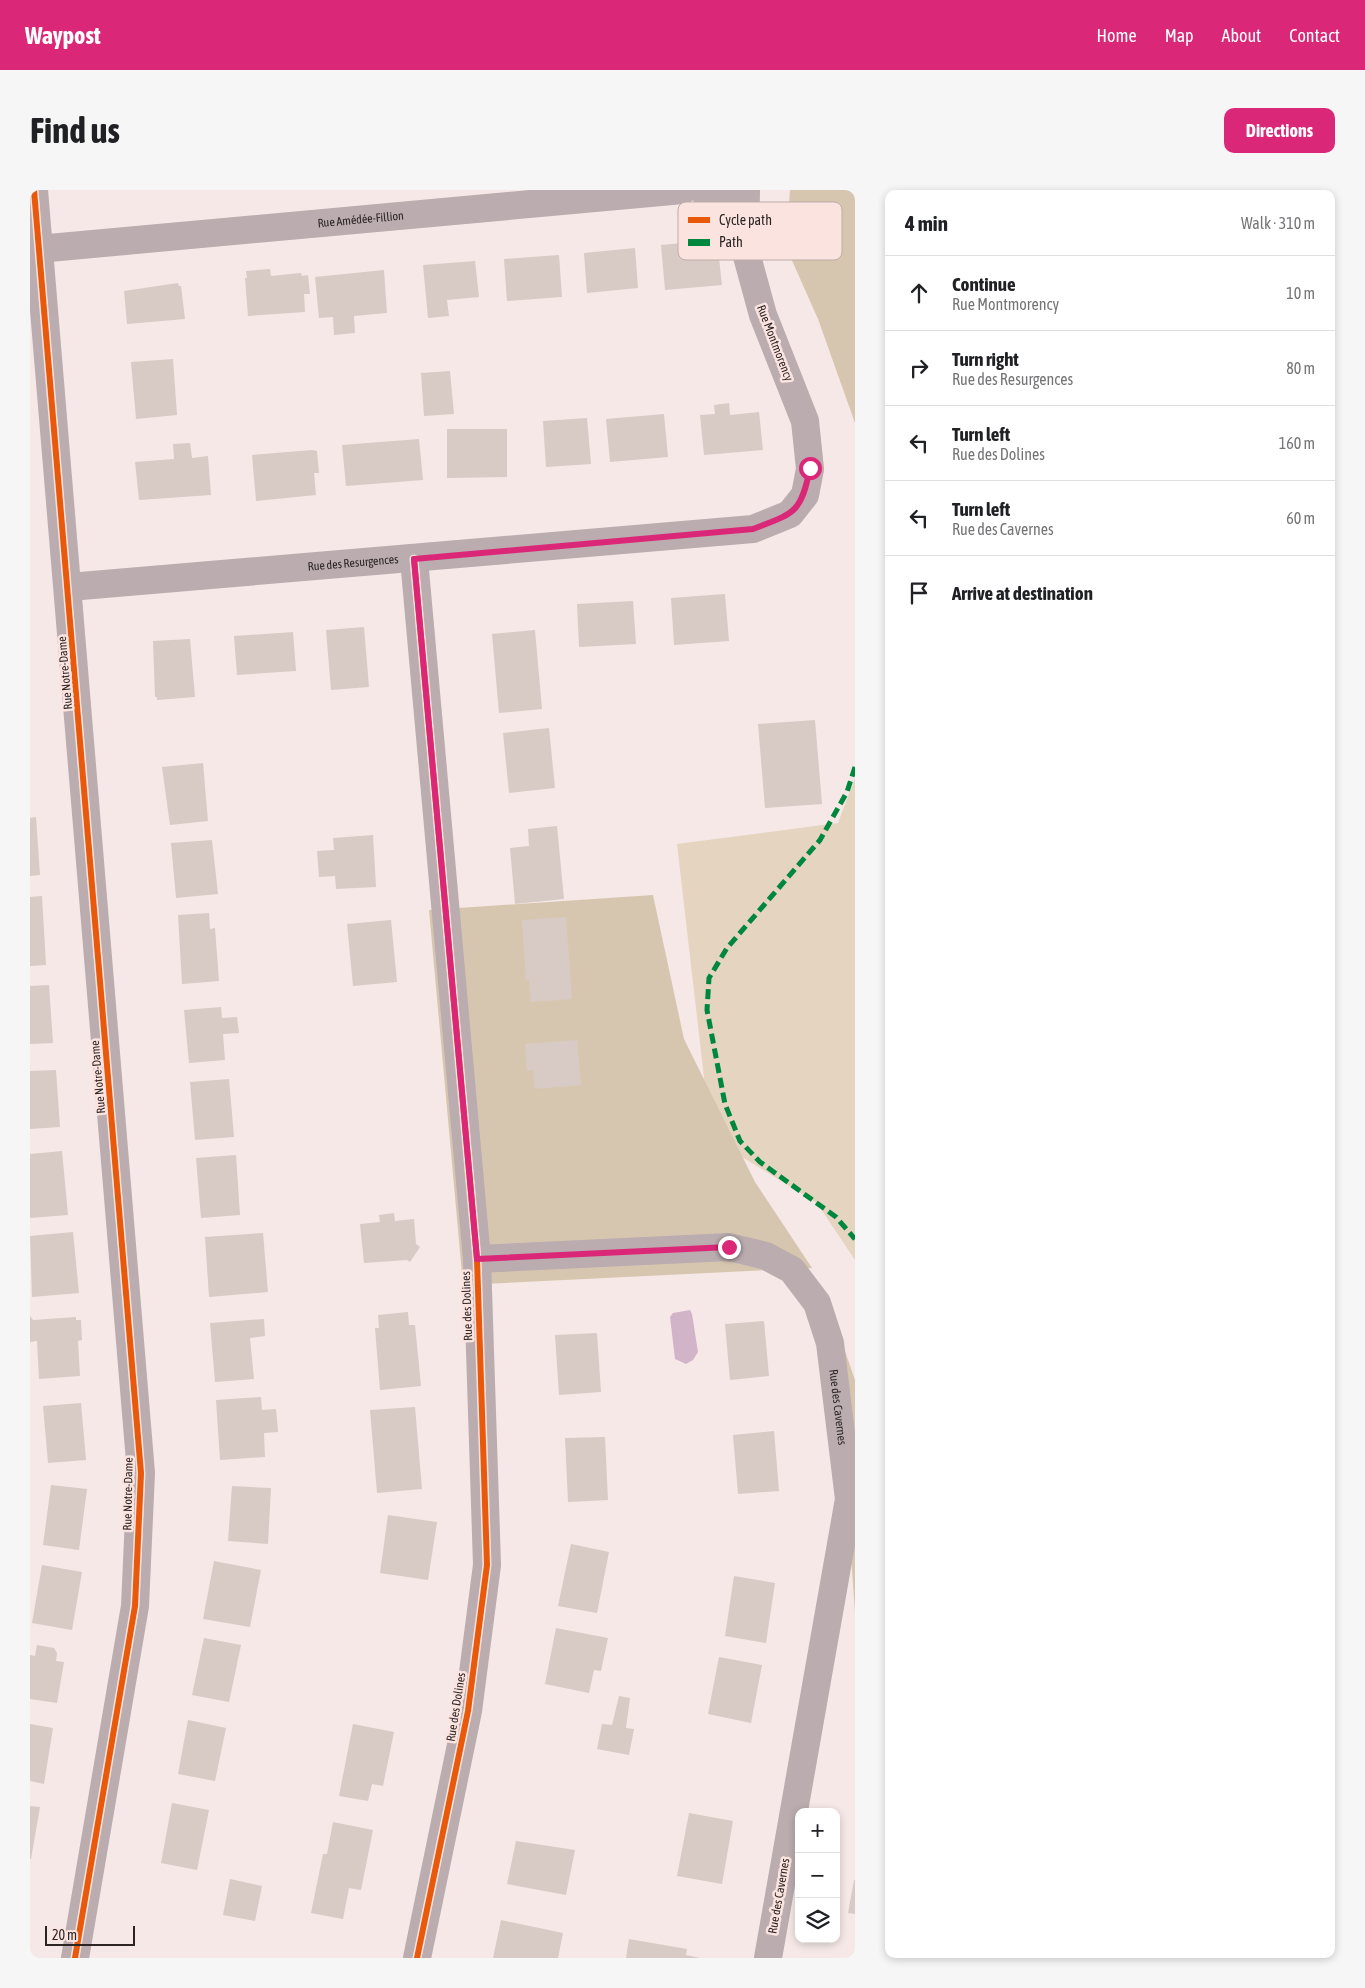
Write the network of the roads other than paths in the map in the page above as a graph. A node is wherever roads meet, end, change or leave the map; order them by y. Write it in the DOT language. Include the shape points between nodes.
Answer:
graph roads {
  1 [pos="34,190"];
  2 [pos="683,190"];
  3 [pos="702,190"];
  4 [pos="746,198"];
  5 [pos="38,249"];
  6 [pos="748,260"];
  7 [pos="804,494"];
  8 [pos="414,559"];
  9 [pos="69,587"];
  10 [pos="477,1259"];
  11 [pos="76,1958"];
  12 [pos="417,1958"];
  13 [pos="768,1958"];
  1 -- 5 [label="street, Rue Notre-Dame"];
  2 -- 5 [label="street, Rue Amédée-Fillion"];
  3 -- 4 [label="street"];
  5 -- 9 [label="street, Rue Notre-Dame"];
  6 -- 7 [label="street, Rue Montmorency" via="762,315 805,421 810,468"];
  7 -- 8 [label="street, Rue des Resurgences" via="790,514 753,529"];
  8 -- 9 [label="street, Rue des Resurgences"];
  8 -- 10 [label="street, Rue des Dolines"];
  9 -- 11 [label="street, Rue Notre-Dame" via="141,1472 135,1606"];
  10 -- 12 [label="street, Rue des Dolines" via="487,1565 468,1711"];
  10 -- 13 [label="street, Rue des Cavernes" via="729,1247 766,1256 792,1270 817,1303 830,1343 849,1500"];
}
